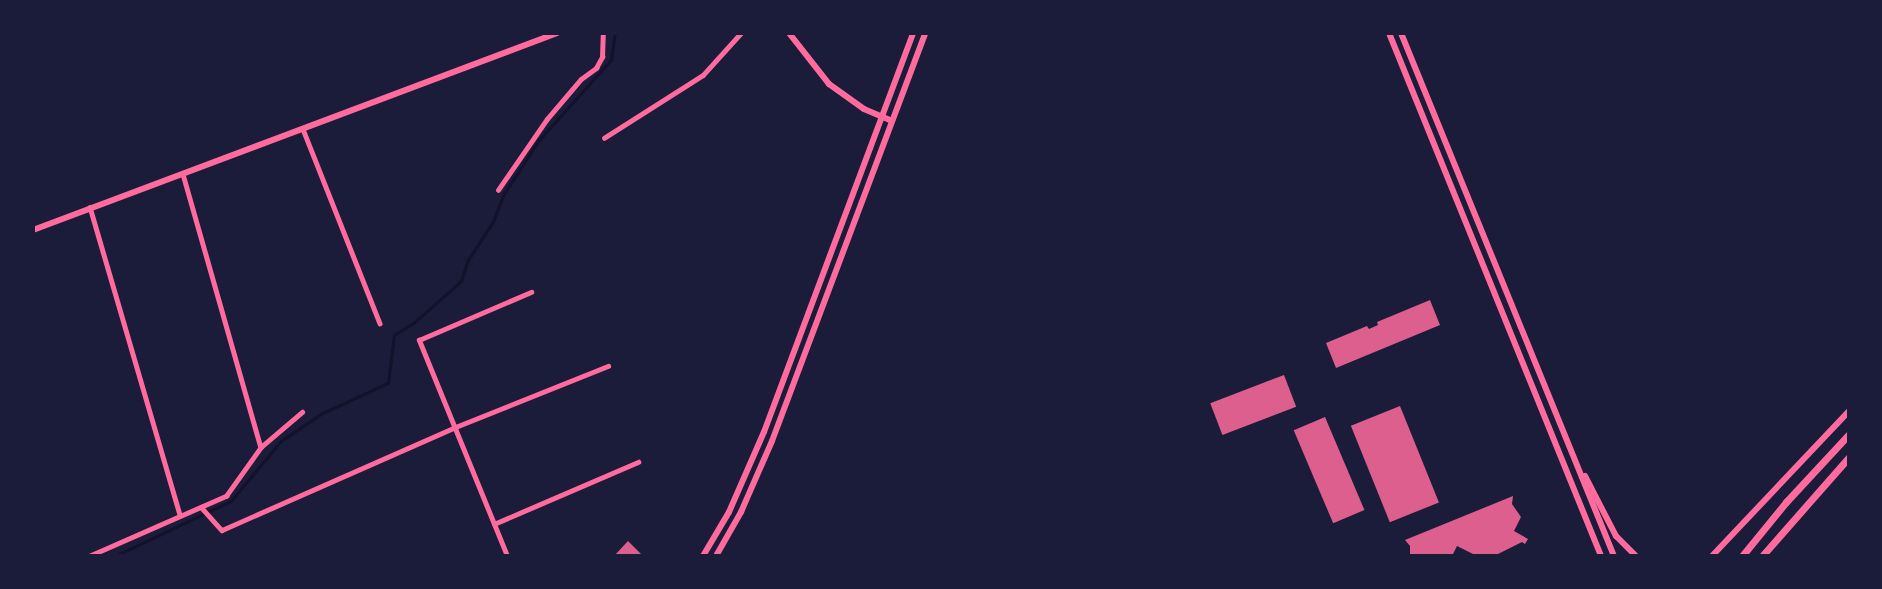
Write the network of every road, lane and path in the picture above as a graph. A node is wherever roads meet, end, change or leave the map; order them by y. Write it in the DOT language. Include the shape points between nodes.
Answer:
graph roads {
  1 [pos="557,33"];
  2 [pos="603,33"];
  3 [pos="741,33"];
  4 [pos="789,33"];
  5 [pos="913,33"];
  6 [pos="925,33"];
  7 [pos="1389,33"];
  8 [pos="1401,33"];
  9 [pos="880,117"];
  10 [pos="892,121"];
  11 [pos="303,129"];
  12 [pos="604,138"];
  13 [pos="183,174"];
  14 [pos="498,190"];
  15 [pos="90,207"];
  16 [pos="33,230"];
  17 [pos="531,292"];
  18 [pos="380,323"];
  19 [pos="608,366"];
  20 [pos="1849,411"];
  21 [pos="302,412"];
  22 [pos="453,428"];
  23 [pos="1849,433"];
  24 [pos="1569,445"];
  25 [pos="261,447"];
  26 [pos="1849,457"];
  27 [pos="638,462"];
  28 [pos="202,508"];
  29 [pos="180,515"];
  30 [pos="494,524"];
  31 [pos="1731,535"];
  32 [pos="89,556"];
  33 [pos="507,556"];
  34 [pos="703,556"];
  35 [pos="716,556"];
  36 [pos="1601,556"];
  37 [pos="1614,556"];
  38 [pos="1636,556"];
  39 [pos="1706,556"];
  40 [pos="1712,556"];
  41 [pos="1742,556"];
  42 [pos="1762,556"];
  1 -- 11 [label="main road"];
  2 -- 14 [label="street" via="602,57 596,68 547,119"];
  3 -- 12 [label="street" via="703,75"];
  4 -- 9 [label="main road" via="828,84"];
  5 -- 9 [label="main road"];
  6 -- 10 [label="main road"];
  7 -- 36 [label="main road"];
  8 -- 24 [label="main road"];
  9 -- 10 [label="main road"];
  9 -- 34 [label="main road" via="753,459"];
  10 -- 35 [label="main road" via="768,450"];
  11 -- 13 [label="main road"];
  11 -- 18 [label="street"];
  13 -- 15 [label="main road"];
  13 -- 25 [label="street"];
  15 -- 16 [label="main road"];
  15 -- 29 [label="street"];
  17 -- 22 [label="street" via="419,340"];
  19 -- 22 [label="street"];
  20 -- 31 [label="main road"];
  21 -- 25 [label="street"];
  22 -- 28 [label="street" via="222,530"];
  22 -- 30 [label="street"];
  23 -- 41 [label="highway"];
  24 -- 37 [label="main road"];
  24 -- 38 [label="main road" via="1611,529"];
  25 -- 28 [label="street" via="226,496"];
  26 -- 42 [label="highway"];
  27 -- 30 [label="street"];
  28 -- 29 [label="street"];
  29 -- 32 [label="street"];
  30 -- 33 [label="street"];
  31 -- 39 [label="main road"];
  31 -- 40 [label="main road"];
}
